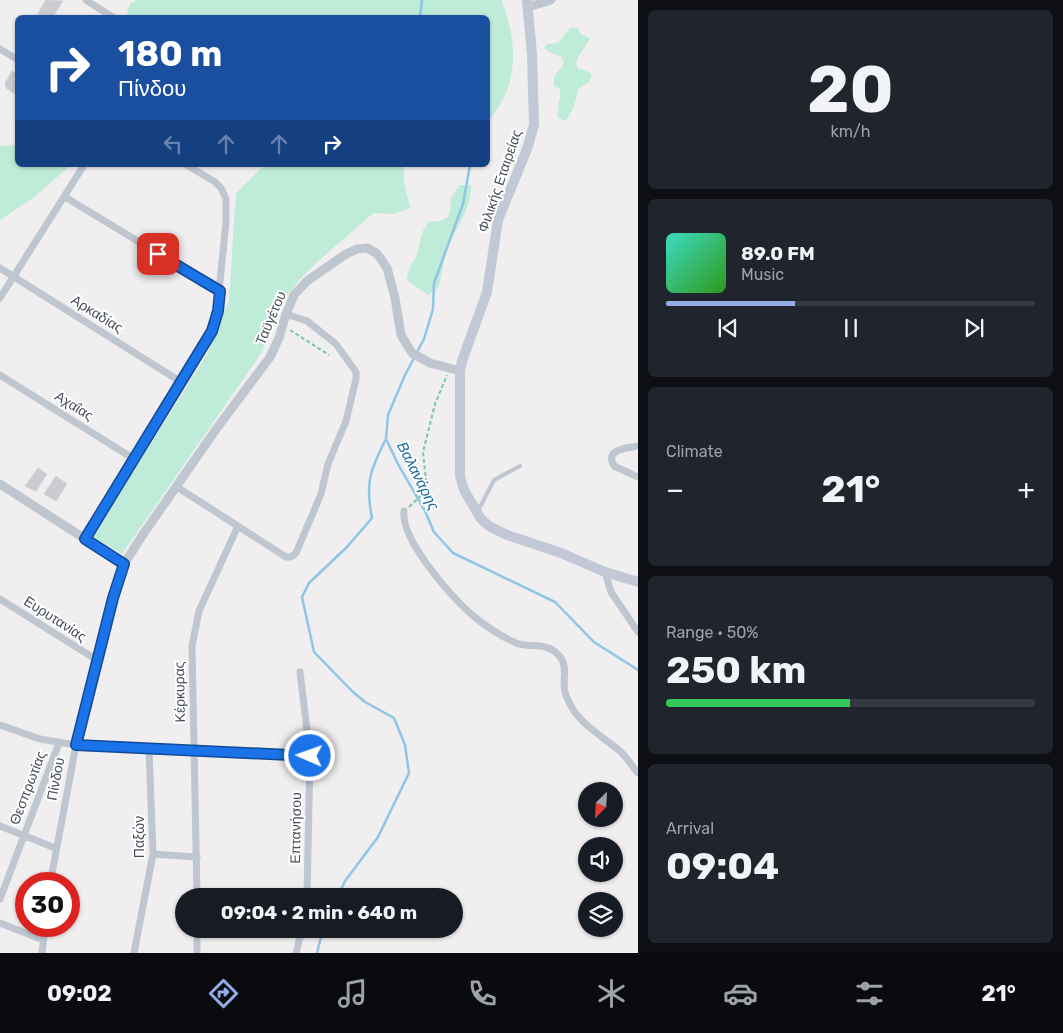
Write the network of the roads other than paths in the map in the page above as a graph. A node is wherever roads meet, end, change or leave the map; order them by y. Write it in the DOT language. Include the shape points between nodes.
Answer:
graph roads {
  1 [pos="86,0"];
  2 [pos="551,0"];
  3 [pos="527,4"];
  4 [pos="109,15"];
  5 [pos="0,49"];
  6 [pos="15,58"];
  7 [pos="83,167"];
  8 [pos="190,167"];
  9 [pos="65,197"];
  10 [pos="0,268"];
  11 [pos="14,276"];
  12 [pos="220,291"];
  13 [pos="0,298"];
  14 [pos="286,314"];
  15 [pos="460,371"];
  16 [pos="0,375"];
  17 [pos="182,382"];
  18 [pos="638,446"];
  19 [pos="134,459"];
  20 [pos="520,466"];
  21 [pos="638,477"];
  22 [pos="0,484"];
  23 [pos="177,487"];
  24 [pos="404,511"];
  25 [pos="476,512"];
  26 [pos="238,526"];
  27 [pos="85,539"];
  28 [pos="124,564"];
  29 [pos="605,572"];
  30 [pos="638,582"];
  31 [pos="0,598"];
  32 [pos="638,632"];
  33 [pos="97,660"];
  34 [pos="300,672"];
  35 [pos="0,725"];
  36 [pos="59,743"];
  37 [pos="76,745"];
  38 [pos="149,749"];
  39 [pos="194,752"];
  40 [pos="310,756"];
  41 [pos="638,773"];
  42 [pos="0,826"];
  43 [pos="24,835"];
  44 [pos="55,848"];
  45 [pos="153,854"];
  46 [pos="196,857"];
  47 [pos="52,872"];
  48 [pos="197,888"];
  49 [pos="307,888"];
  50 [pos="0,899"];
  51 [pos="0,923"];
  52 [pos="43,937"];
  53 [pos="197,938"];
  54 [pos="300,938"];
  55 [pos="43,940"];
  56 [pos="42,953"];
  57 [pos="134,953"];
  58 [pos="197,953"];
  59 [pos="296,953"];
  1 -- 4 [label="street"];
  2 -- 3 [label="street"];
  3 -- 15 [label="main road, Φιλικής Εταιρείας" via="534,125 498,220 486,292"];
  5 -- 6 [label="street"];
  7 -- 9 [label="street"];
  8 -- 12 [label="street" via="216,182 225,193 227,206"];
  9 -- 11 [label="street"];
  9 -- 12 [label="street"];
  10 -- 11 [label="street, Αρκαδίας"];
  11 -- 13 [label="street"];
  11 -- 17 [label="street, Αρκαδίας"];
  12 -- 17 [label="street" via="216,321"];
  14 -- 15 [label="street, Ταϋγέτου" via="294,294 307,281 346,254 367,248 376,253 387,268 401,335 412,353 422,360"];
  14 -- 23 [label="street, Ταϋγέτου" via="270,357"];
  14 -- 26 [label="street" via="307,321 336,344 356,372 356,379 346,421 328,464 321,494 294,556 286,557"];
  15 -- 25 [label="main road, Φιλικής Εταιρείας" via="460,471 464,490"];
  16 -- 19 [label="street, Αχαΐας"];
  17 -- 19 [label="street"];
  18 -- 21 [label="street" via="613,453 611,461 614,466"];
  19 -- 27 [label="street"];
  20 -- 25 [label="lane" via="494,480 482,507"];
  22 -- 27 [label="street"];
  23 -- 26 [label="street"];
  23 -- 28 [label="street, Ταϋγέτου"];
  24 -- 41 [label="street" via="403,521 412,541 448,591 490,629 518,644 552,649 562,659 564,691 571,706 581,720 622,753"];
  25 -- 29 [label="main road, Φιλικής Εταιρείας" via="489,526 499,531"];
  26 -- 39 [label="street, Κέρκυρας" via="204,598 195,626 192,657"];
  27 -- 28 [label="street"];
  28 -- 33 [label="street, Πίνδου"];
  29 -- 30 [label="main road, Φιλικής Εταιρείας"];
  29 -- 32 [label="street" via="611,592"];
  31 -- 33 [label="street, Ευρυτανίας"];
  33 -- 37 [label="street, Πίνδου"];
  34 -- 40 [label="street, Επτανήσου"];
  35 -- 36 [label="street"];
  36 -- 37 [label="street"];
  36 -- 43 [label="street, Θεσπρωτίας"];
  37 -- 38 [label="street"];
  37 -- 44 [label="street, Πίνδου"];
  38 -- 39 [label="street"];
  38 -- 45 [label="street, Παξών"];
  39 -- 40 [label="street"];
  39 -- 46 [label="street, Κέρκυρας"];
  40 -- 49 [label="street, Επτανήσου"];
  42 -- 43 [label="street"];
  43 -- 44 [label="street"];
  43 -- 50 [label="street, Θεσπρωτίας"];
  44 -- 47 [label="street, Πίνδου"];
  45 -- 46 [label="street"];
  45 -- 57 [label="street, Παξών"];
  46 -- 48 [label="street, Κέρκυρας"];
  51 -- 55 [label="street"];
  52 -- 55 [label="street"];
  53 -- 58 [label="street"];
  54 -- 59 [label="street"];
  55 -- 56 [label="street"];
}
